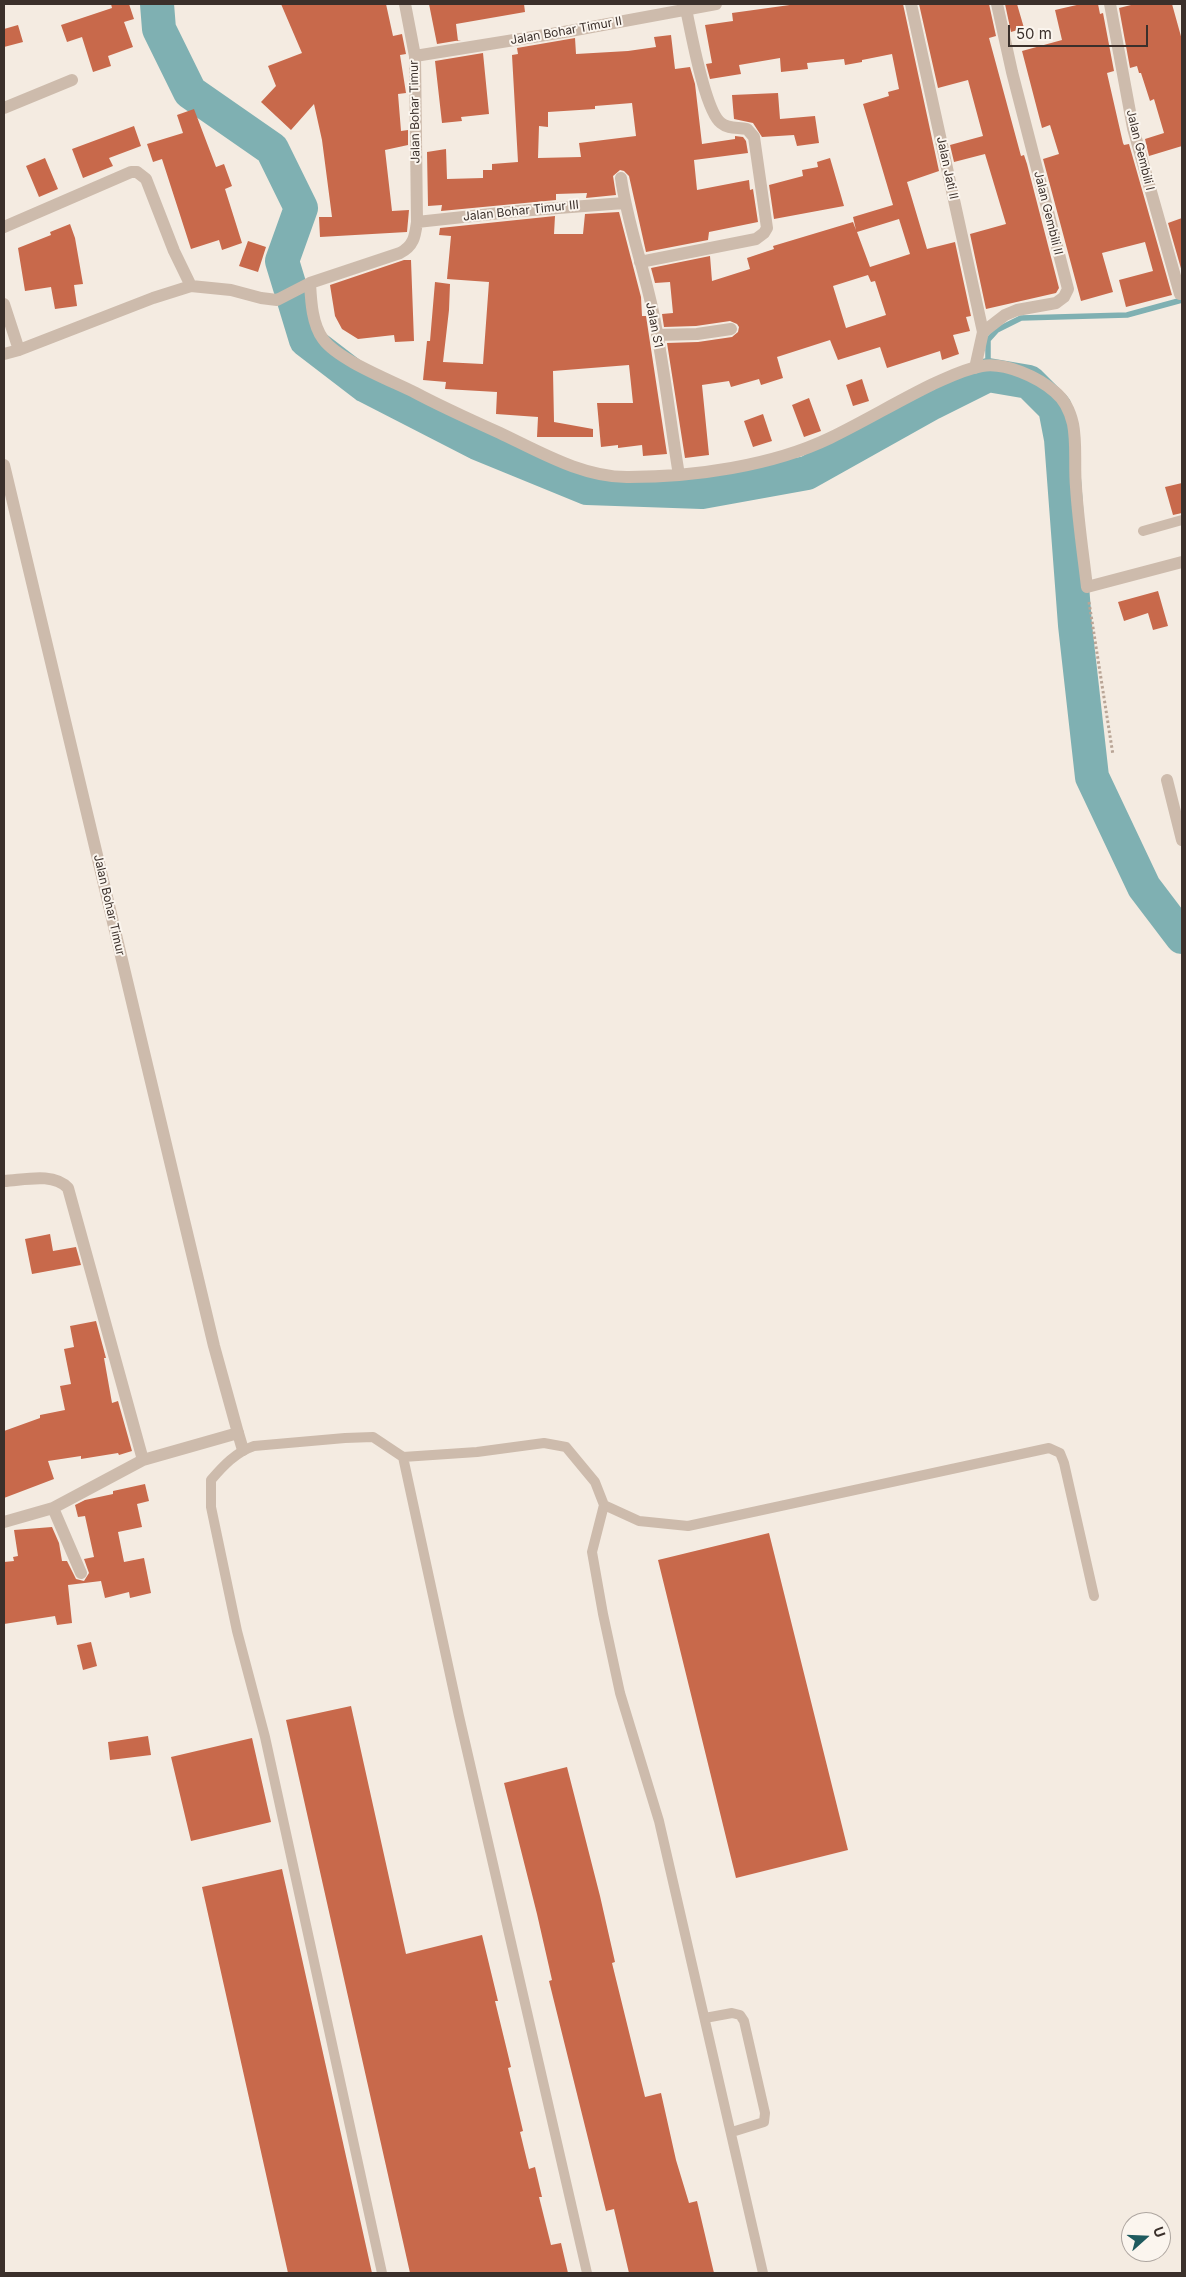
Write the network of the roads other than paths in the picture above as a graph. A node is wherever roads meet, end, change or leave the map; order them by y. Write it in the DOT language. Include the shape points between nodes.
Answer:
graph roads {
  1 [pos="405,4"];
  2 [pos="716,4"];
  3 [pos="911,4"];
  4 [pos="997,4"];
  5 [pos="1110,4"];
  6 [pos="686,9"];
  7 [pos="415,56"];
  8 [pos="72,80"];
  9 [pos="4,108"];
  10 [pos="621,178"];
  11 [pos="624,203"];
  12 [pos="417,222"];
  13 [pos="4,227"];
  14 [pos="640,262"];
  15 [pos="306,285"];
  16 [pos="191,286"];
  17 [pos="1180,294"];
  18 [pos="4,304"];
  19 [pos="731,329"];
  20 [pos="983,332"];
  21 [pos="657,335"];
  22 [pos="19,350"];
  23 [pos="4,354"];
  24 [pos="984,366"];
  25 [pos="4,465"];
  26 [pos="679,474"];
  27 [pos="1182,520"];
  28 [pos="1143,531"];
  29 [pos="1182,562"];
  30 [pos="1166,780"];
  31 [pos="1182,840"];
  32 [pos="4,1181"];
  33 [pos="238,1433"];
  34 [pos="243,1450"];
  35 [pos="403,1457"];
  36 [pos="143,1460"];
  37 [pos="604,1505"];
  38 [pos="53,1508"];
  39 [pos="4,1522"];
  40 [pos="81,1573"];
  41 [pos="1094,1596"];
  42 [pos="705,2018"];
  43 [pos="732,2132"];
  44 [pos="382,2273"];
  45 [pos="587,2273"];
  46 [pos="763,2273"];
  1 -- 7 [label="street, Jalan Bohar Timur"];
  2 -- 6 [label="street, Jalan Bohar Timur II"];
  3 -- 20 [label="street, Jalan Jati II"];
  4 -- 20 [label="street, Jalan Gembili II" via="1068,289 1056,303 1006,314"];
  5 -- 17 [label="street, Jalan Gembili I" via="1133,128"];
  6 -- 7 [label="street, Jalan Bohar Timur II"];
  6 -- 14 [label="street" via="708,101 717,120 728,127 747,129 754,137 767,228 756,239"];
  7 -- 12 [label="street, Jalan Bohar Timur"];
  8 -- 9 [label="street"];
  10 -- 11 [label="street, Jalan S1"];
  11 -- 12 [label="street, Jalan Bohar Timur III"];
  11 -- 14 [label="street, Jalan S1"];
  12 -- 15 [label="street, Jalan Bohar Timur" via="414,240 404,251"];
  13 -- 16 [label="street" via="87,190 138,172 146,180"];
  14 -- 21 [label="street, Jalan S1"];
  15 -- 16 [label="street, Jalan Bohar Timur" via="277,300"];
  15 -- 26 [label="street" via="324,341 340,355 532,449 584,470 614,477"];
  16 -- 22 [label="street"];
  18 -- 22 [label="street"];
  19 -- 21 [label="street"];
  20 -- 24 [label="street"];
  21 -- 26 [label="street, Jalan S1"];
  22 -- 23 [label="street"];
  24 -- 26 [label="street" via="962,370 810,446 753,464"];
  24 -- 29 [label="street" via="1035,379 1054,391 1069,409 1075,438 1075,484 1087,587"];
  25 -- 33 [label="street, Jalan Bohar Timur" via="214,1346"];
  27 -- 28 [label="lane"];
  30 -- 31 [label="street"];
  32 -- 36 [label="street" via="50,1179 60,1181 68,1188"];
  33 -- 34 [label="street, Jalan Bohar Timur"];
  33 -- 36 [label="street"];
  34 -- 35 [label="lane" via="292,1442 373,1438"];
  34 -- 44 [label="lane" via="211,1480 211,1506"];
  35 -- 37 [label="lane" via="544,1444 566,1448 595,1482"];
  35 -- 45 [label="lane"];
  36 -- 38 [label="street"];
  37 -- 41 [label="lane" via="639,1521 688,1526 1048,1448 1060,1453 1064,1462"];
  37 -- 42 [label="lane" via="592,1552 603,1614 620,1693 659,1821"];
  38 -- 39 [label="street"];
  38 -- 40 [label="street"];
  42 -- 43 [label="lane"];
  42 -- 43 [label="lane" via="732,2013 740,2015 746,2030 765,2113 764,2122"];
  43 -- 46 [label="lane"];
}
